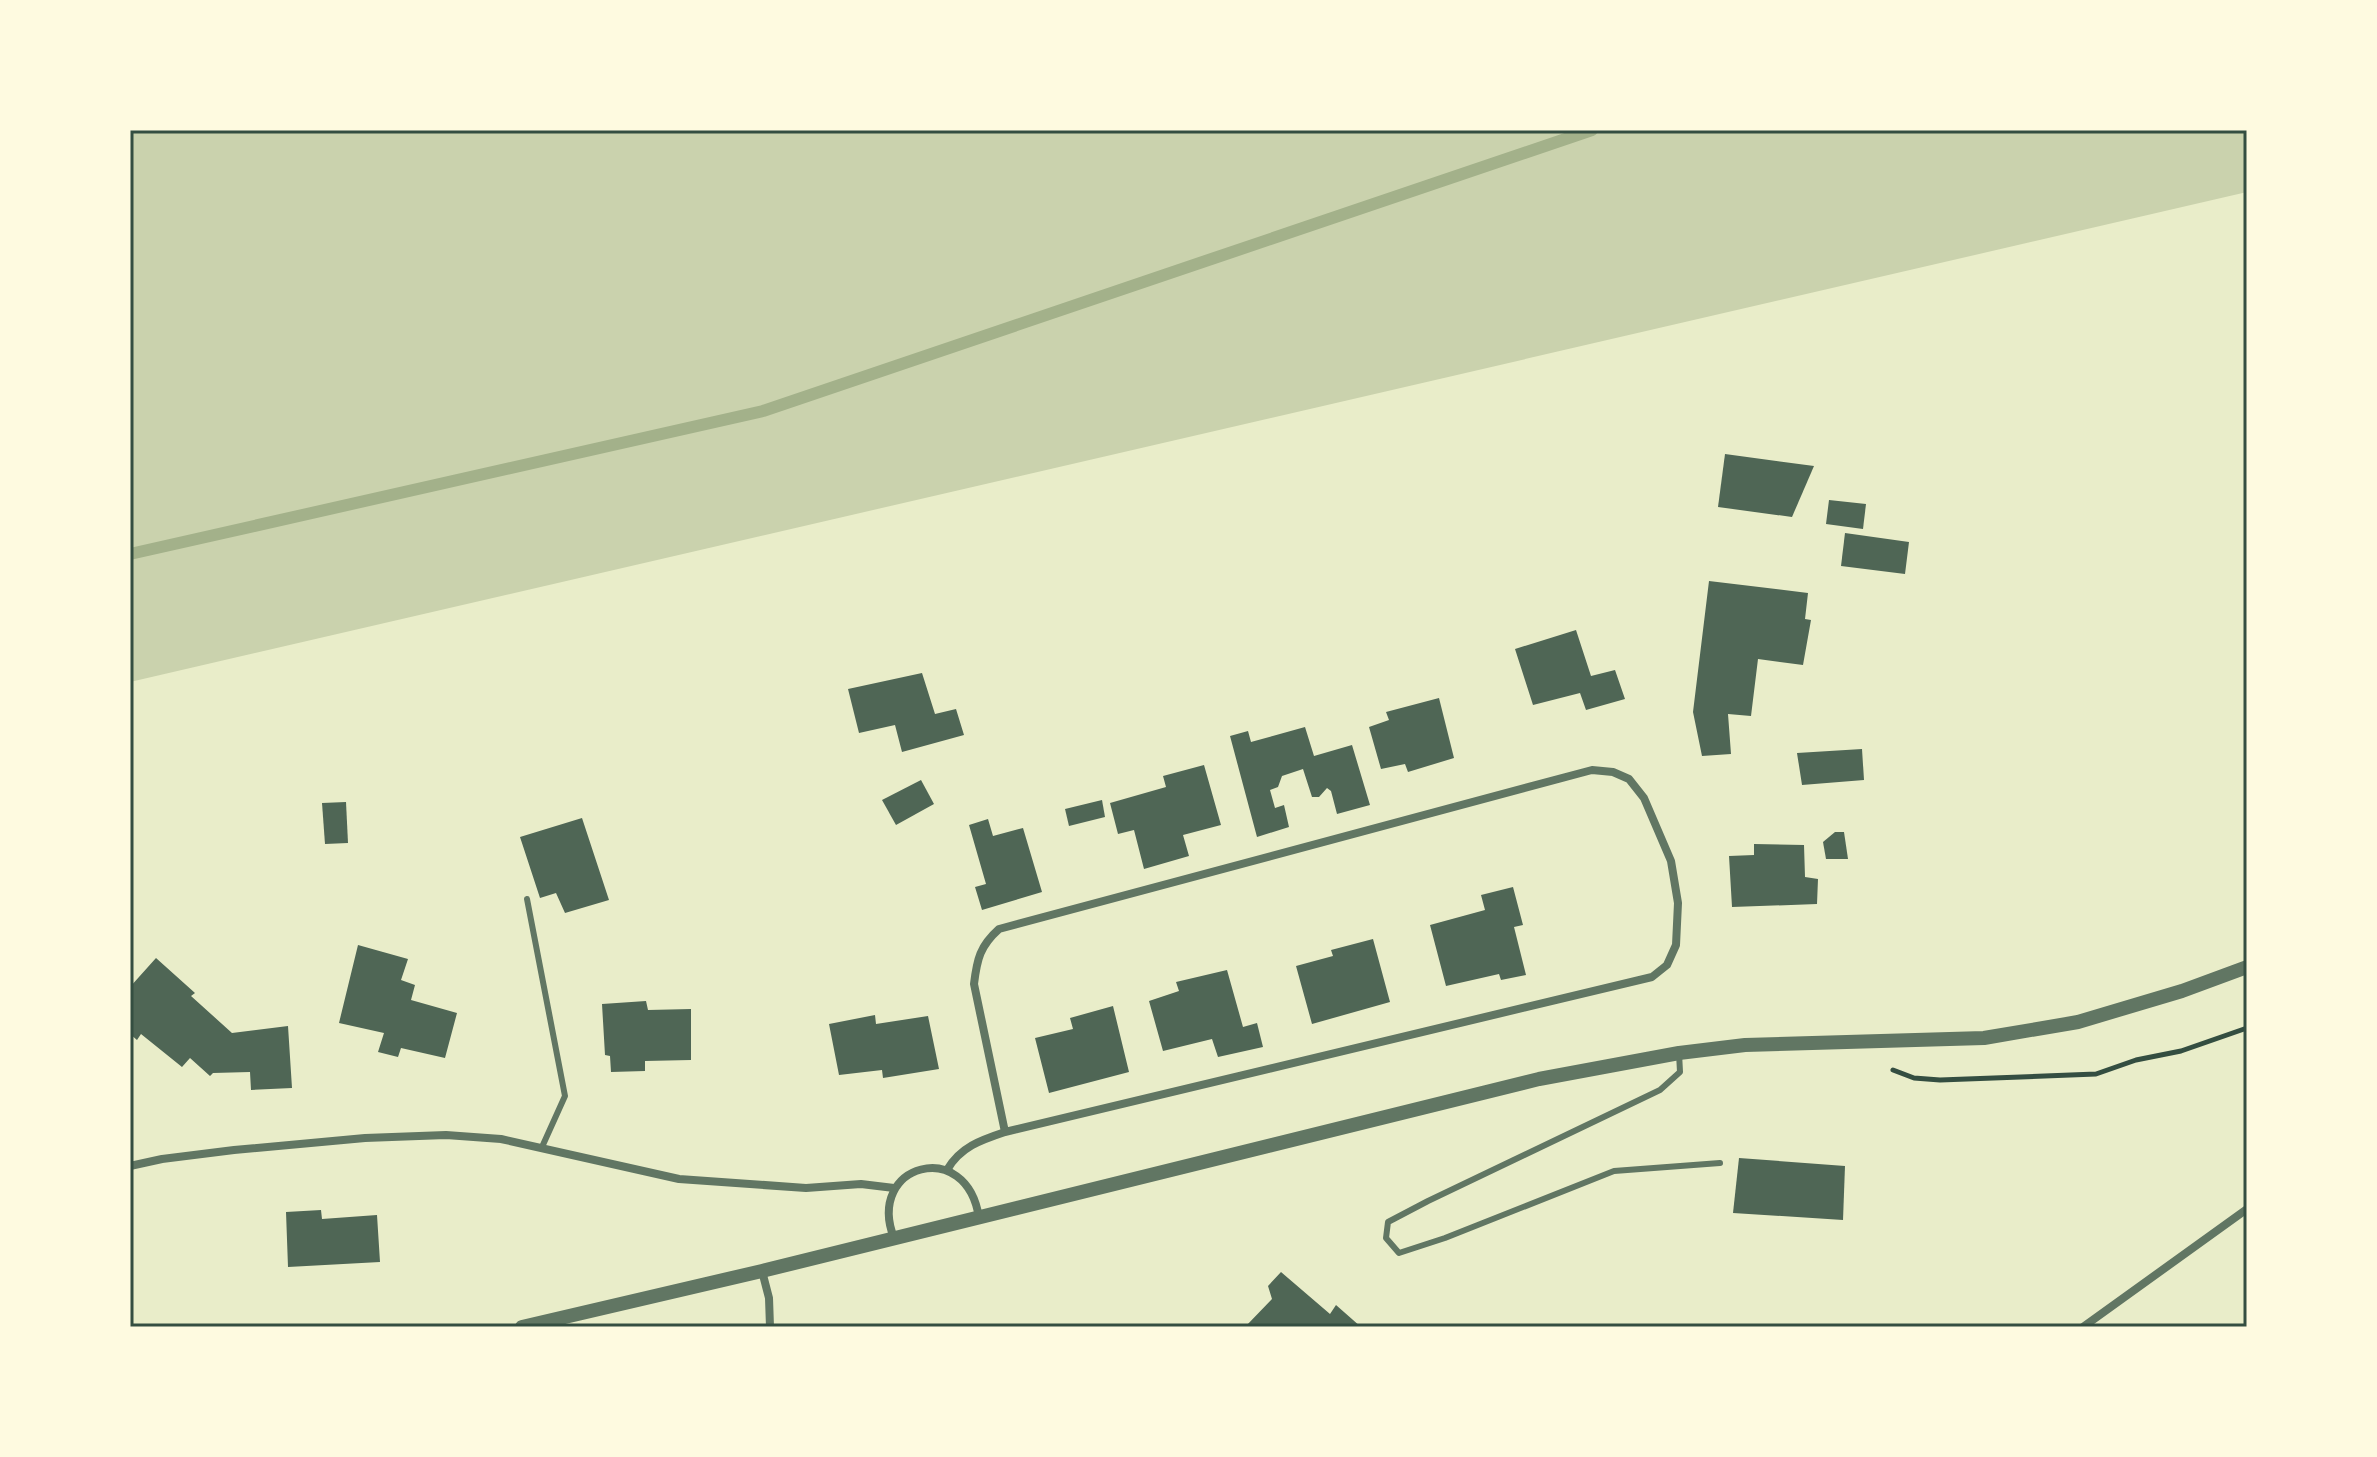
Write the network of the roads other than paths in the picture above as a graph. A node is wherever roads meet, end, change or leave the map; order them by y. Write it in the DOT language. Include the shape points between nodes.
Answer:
graph roads {
  1 [pos="527,899"];
  2 [pos="2247,967"];
  3 [pos="1679,1053"];
  4 [pos="1005,1132"];
  5 [pos="542,1147"];
  6 [pos="1720,1163"];
  7 [pos="130,1166"];
  8 [pos="947,1170"];
  9 [pos="894,1188"];
  10 [pos="2247,1209"];
  11 [pos="979,1218"];
  12 [pos="894,1238"];
  13 [pos="762,1271"];
  14 [pos="522,1327"];
  15 [pos="770,1327"];
  16 [pos="2083,1327"];
  1 -- 5 [label="lane" via="565,1096"];
  2 -- 3 [label="street" via="2078,1022 1984,1038 1745,1045"];
  3 -- 6 [label="lane" via="1680,1072 1660,1090 1388,1222 1386,1238 1399,1253 1614,1171"];
  3 -- 11 [label="street" via="1539,1079"];
  4 -- 4 [label="street" via="1652,977 1667,965 1676,945 1678,903 1671,861 1644,798 1629,779 1592,770 999,929 984,942 974,984"];
  4 -- 8 [label="street" via="976,1142 955,1156"];
  5 -- 7 [label="street" via="446,1135 365,1138"];
  5 -- 9 [label="street" via="679,1179 792,1188"];
  8 -- 9 [label="street" via="917,1171"];
  8 -- 11 [label="street" via="970,1188"];
  9 -- 12 [label="street" via="887,1222"];
  10 -- 16 [label="street"];
  11 -- 12 [label="street"];
  12 -- 13 [label="street"];
  13 -- 14 [label="street"];
  13 -- 15 [label="street"];
}
